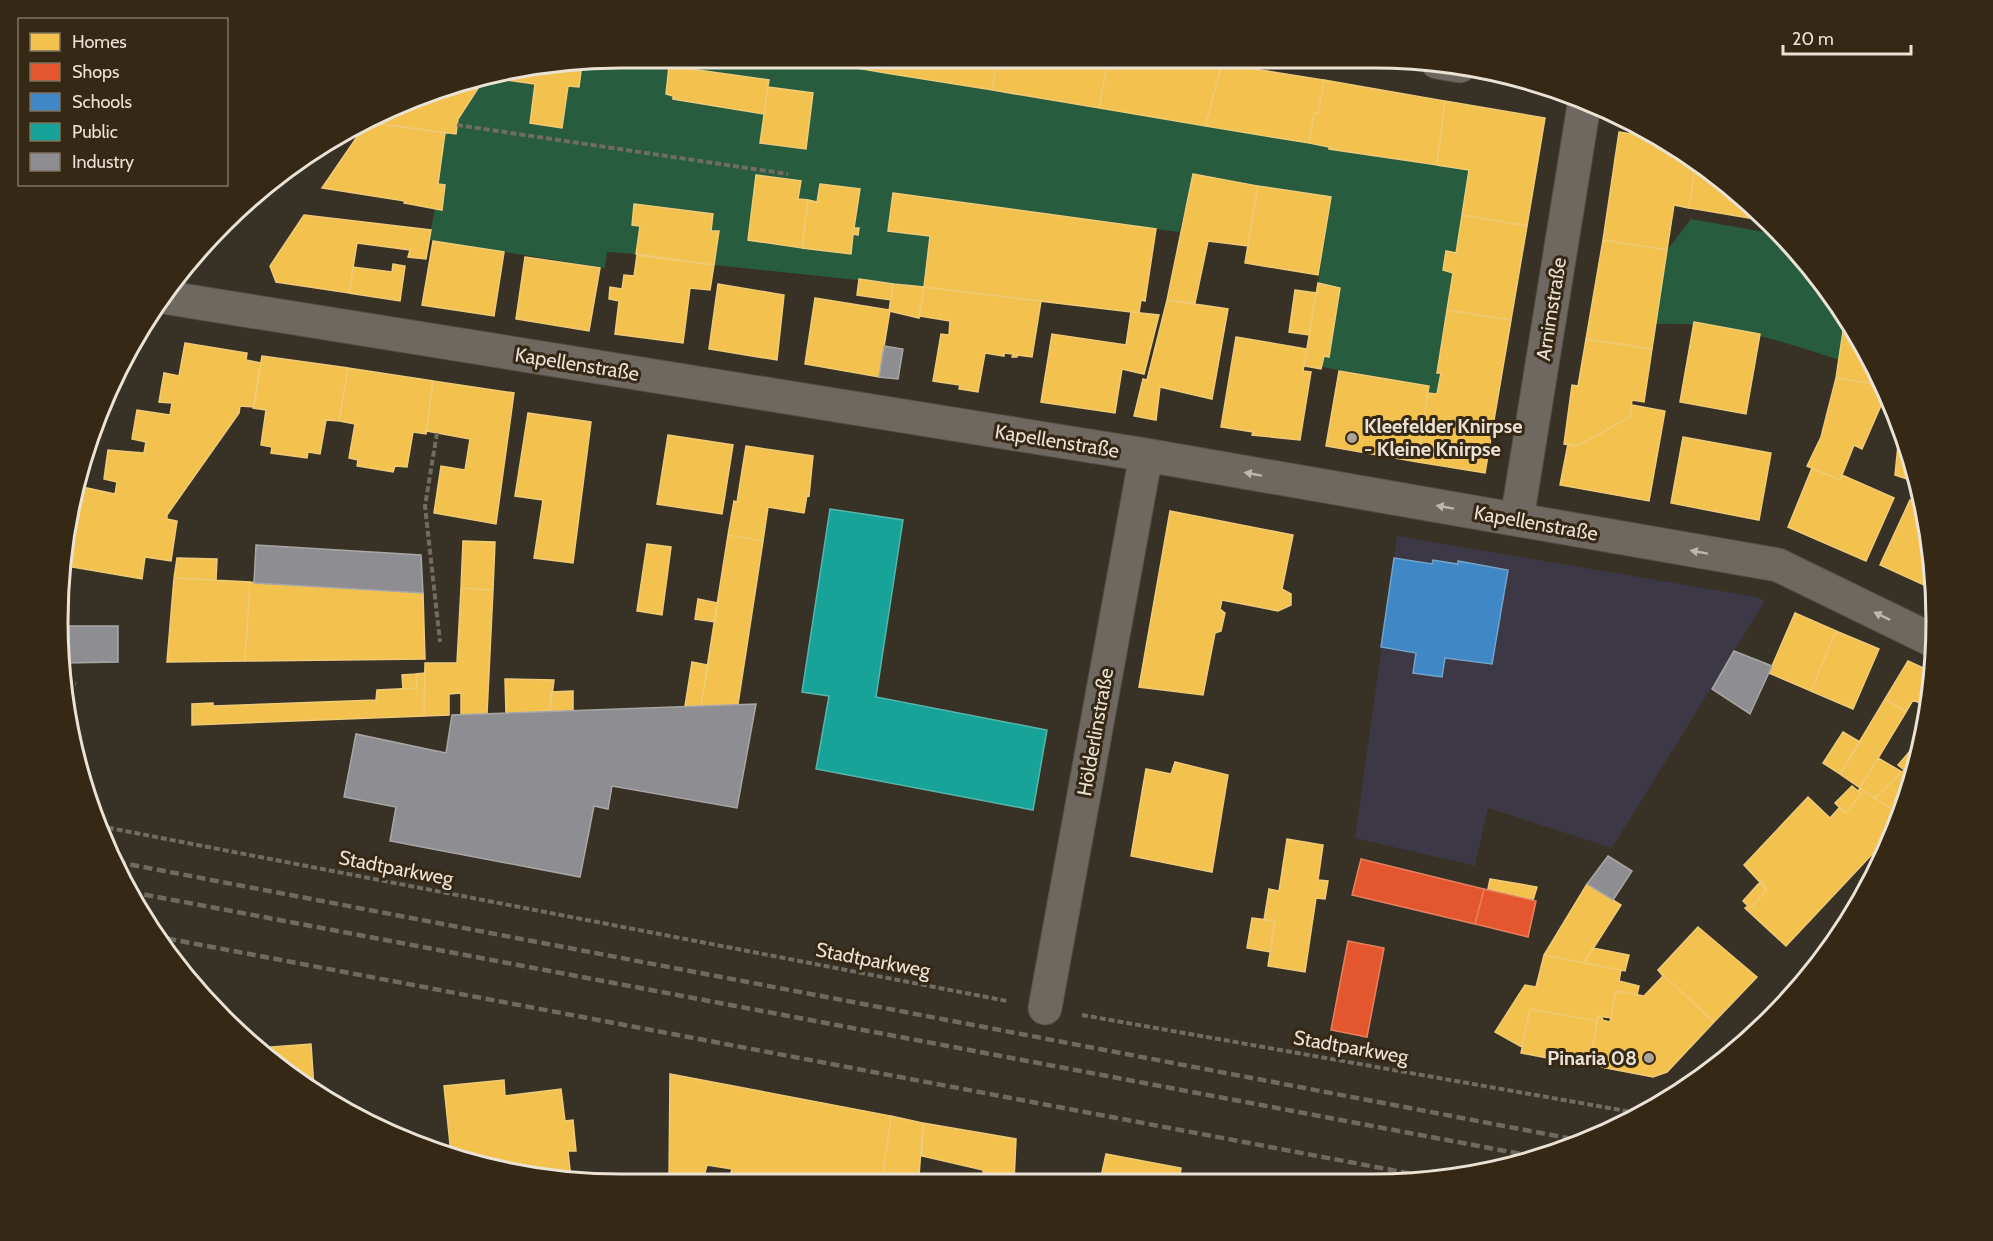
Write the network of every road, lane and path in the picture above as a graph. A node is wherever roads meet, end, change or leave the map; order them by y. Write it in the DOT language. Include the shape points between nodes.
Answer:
graph roads {
  1 [pos="1583,110"];
  2 [pos="457,125"];
  3 [pos="788,174"];
  4 [pos="172,298"];
  5 [pos="437,433"];
  6 [pos="1146,455"];
  7 [pos="1517,519"];
  8 [pos="1925,637"];
  9 [pos="440,642"];
  10 [pos="71,682"];
  11 [pos="76,684"];
  12 [pos="108,828"];
  13 [pos="1045,1008"];
  14 [pos="1626,1111"];
  1 -- 7 [label="street, Arnimstraße"];
  2 -- 3 [label="path"];
  4 -- 6 [label="street, Kapellenstraße"];
  5 -- 9 [label="path" via="425,506"];
  7 -- 6 [label="street, Kapellenstraße, one-way"];
  6 -- 13 [label="street, Hölderlinstraße"];
  8 -- 7 [label="street, Kapellenstraße, one-way" via="1778,565"];
  10 -- 11 [label="path"];
  12 -- 13 [label="path, Stadtparkweg"];
  13 -- 14 [label="path, Stadtparkweg"];
}
